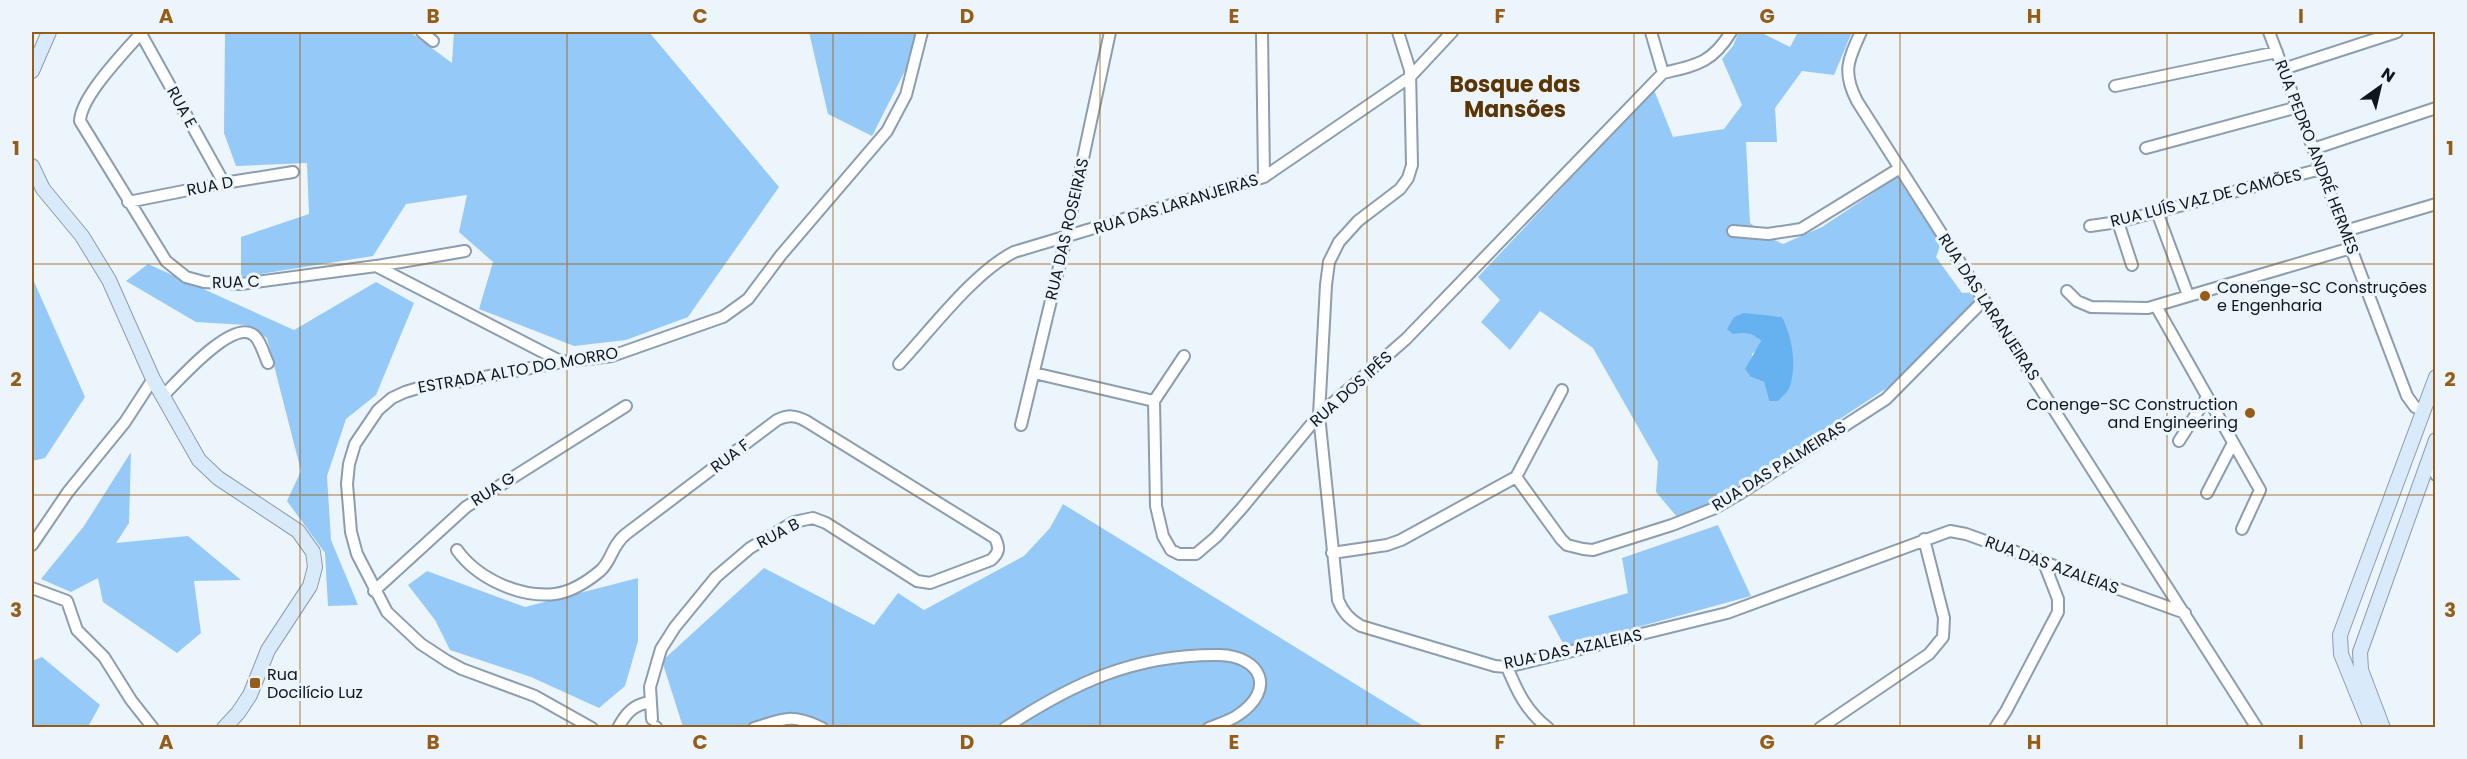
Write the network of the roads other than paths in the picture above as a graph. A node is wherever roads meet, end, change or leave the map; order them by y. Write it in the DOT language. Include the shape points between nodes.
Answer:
graph roads {
  1 [pos="50,32"];
  2 [pos="141,32"];
  3 [pos="422,32"];
  4 [pos="922,32"];
  5 [pos="1110,32"];
  6 [pos="1262,32"];
  7 [pos="1398,32"];
  8 [pos="1452,32"];
  9 [pos="1651,32"];
  10 [pos="1731,32"];
  11 [pos="1862,32"];
  12 [pos="2269,32"];
  13 [pos="2397,32"];
  14 [pos="433,41"];
  15 [pos="2277,52"];
  16 [pos="2283,69"];
  17 [pos="32,71"];
  18 [pos="1663,73"];
  19 [pos="1410,77"];
  20 [pos="2115,86"];
  21 [pos="2298,107"];
  22 [pos="2436,108"];
  23 [pos="2146,148"];
  24 [pos="2313,149"];
  25 [pos="32,165"];
  26 [pos="1900,168"];
  27 [pos="2321,169"];
  28 [pos="293,172"];
  29 [pos="1264,177"];
  30 [pos="224,183"];
  31 [pos="128,202"];
  32 [pos="2436,204"];
  33 [pos="2157,212"];
  34 [pos="2118,222"];
  35 [pos="2090,226"];
  36 [pos="1733,231"];
  37 [pos="2344,231"];
  38 [pos="1066,238"];
  39 [pos="2351,248"];
  40 [pos="465,251"];
  41 [pos="2132,265"];
  42 [pos="376,266"];
  43 [pos="2067,291"];
  44 [pos="2188,295"];
  45 [pos="1984,300"];
  46 [pos="2156,306"];
  47 [pos="1184,356"];
  48 [pos="562,362"];
  49 [pos="268,363"];
  50 [pos="899,364"];
  51 [pos="1034,373"];
  52 [pos="2436,377"];
  53 [pos="153,379"];
  54 [pos="1562,390"];
  55 [pos="163,396"];
  56 [pos="2206,396"];
  57 [pos="1154,400"];
  58 [pos="626,406"];
  59 [pos="2429,413"];
  60 [pos="1319,415"];
  61 [pos="1021,425"];
  62 [pos="2436,440"];
  63 [pos="2179,441"];
  64 [pos="2233,443"];
  65 [pos="2429,458"];
  66 [pos="2436,475"];
  67 [pos="1516,477"];
  68 [pos="2206,493"];
  69 [pos="2242,529"];
  70 [pos="1924,539"];
  71 [pos="32,545"];
  72 [pos="457,550"];
  73 [pos="1332,553"];
  74 [pos="991,560"];
  75 [pos="2044,562"];
  76 [pos="32,588"];
  77 [pos="374,591"];
  78 [pos="2184,613"];
  79 [pos="1507,667"];
  80 [pos="650,702"];
  81 [pos="655,725"];
  82 [pos="153,728"];
  83 [pos="224,728"];
  84 [pos="592,728"];
  85 [pos="618,728"];
  86 [pos="754,728"];
  87 [pos="822,728"];
  88 [pos="1005,728"];
  89 [pos="1209,728"];
  90 [pos="1548,728"];
  91 [pos="1820,728"];
  92 [pos="1995,728"];
  93 [pos="2257,728"];
  94 [pos="2371,728"];
  95 [pos="2383,728"];
  1 -- 17 [label="main road"];
  2 -- 30 [label="street, RUA E"];
  2 -- 31 [label="street, RUA C" via="80,111 80,121"];
  3 -- 14 [label="street"];
  4 -- 48 [label="street, ESTRADA ALTO DO MORRO" via="906,95 887,131 748,299 723,317 612,356"];
  5 -- 38 [label="street, RUA DAS ROSEIRAS"];
  6 -- 29 [label="street"];
  7 -- 19 [label="street, RUA DAS AZALEIAS"];
  8 -- 19 [label="street, RUA DAS LARANJEIRAS"];
  9 -- 18 [label="street"];
  10 -- 18 [label="street" via="1712,57"];
  11 -- 26 [label="street, RUA DAS LARANJEIRAS" via="1848,62 1851,89"];
  12 -- 15 [label="street, RUA PEDRO ANDRÉ HERMES"];
  13 -- 16 [label="street"];
  15 -- 16 [label="street, RUA PEDRO ANDRÉ HERMES"];
  15 -- 20 [label="street"];
  16 -- 21 [label="street, RUA PEDRO ANDRÉ HERMES"];
  18 -- 60 [label="street, RUA DOS IPÊS" via="1406,339"];
  19 -- 29 [label="street, RUA DAS LARANJEIRAS"];
  19 -- 60 [label="street, RUA DAS AZALEIAS" via="1413,153 1408,178 1400,189 1358,221 1339,242 1329,262"];
  21 -- 23 [label="street"];
  21 -- 24 [label="street, RUA PEDRO ANDRÉ HERMES"];
  22 -- 24 [label="street"];
  24 -- 27 [label="street, RUA PEDRO ANDRÉ HERMES"];
  25 -- 53 [label="main road" via="43,189 82,236 104,271"];
  26 -- 36 [label="street" via="1800,229 1777,234"];
  26 -- 45 [label="street, RUA DAS LARANJEIRAS"];
  27 -- 33 [label="street, RUA LUÍS VAZ DE CAMÕES"];
  27 -- 37 [label="street, RUA PEDRO ANDRÉ HERMES"];
  28 -- 30 [label="street, RUA D"];
  29 -- 38 [label="street, RUA DAS LARANJEIRAS"];
  30 -- 31 [label="street, RUA D"];
  31 -- 42 [label="street, RUA C" via="166,261 186,277 204,282 241,284"];
  32 -- 37 [label="street"];
  33 -- 34 [label="street, RUA LUÍS VAZ DE CAMÕES"];
  33 -- 44 [label="street"];
  34 -- 35 [label="street, RUA LUÍS VAZ DE CAMÕES"];
  34 -- 41 [label="street"];
  37 -- 39 [label="street, RUA PEDRO ANDRÉ HERMES"];
  38 -- 50 [label="street, RUA DAS LARANJEIRAS" via="998,260"];
  38 -- 51 [label="street, RUA DAS ROSEIRAS"];
  39 -- 44 [label="street"];
  39 -- 59 [label="street, RUA PEDRO ANDRÉ HERMES" via="2407,396 2415,407"];
  40 -- 42 [label="street, RUA C"];
  42 -- 48 [label="street"];
  43 -- 46 [label="street" via="2091,307"];
  44 -- 46 [label="street"];
  45 -- 67 [label="street, RUA DAS PALMEIRAS" via="1886,399 1739,494 1672,525 1593,550 1573,547 1561,539"];
  45 -- 78 [label="street, RUA DAS LARANJEIRAS"];
  46 -- 56 [label="street"];
  47 -- 57 [label="street"];
  48 -- 77 [label="street, ESTRADA ALTO DO MORRO" via="428,385 392,398 371,418 355,444 349,464 347,498 357,554"];
  49 -- 55 [label="street" via="256,337 237,333 228,336"];
  51 -- 57 [label="street"];
  51 -- 61 [label="street, RUA DAS ROSEIRAS"];
  52 -- 59 [label="main road"];
  53 -- 55 [label="main road"];
  53 -- 71 [label="street"];
  54 -- 67 [label="street"];
  55 -- 83 [label="main road" via="204,466 298,531 314,560 310,586 268,650 249,695"];
  56 -- 63 [label="street"];
  56 -- 64 [label="street"];
  57 -- 60 [label="street, RUA DOS IPÊS" via="1156,506 1166,544 1179,554 1188,555 1196,554 1216,537"];
  58 -- 77 [label="street, RUA G" via="466,507"];
  59 -- 94 [label="main road" via="2340,634 2341,654"];
  60 -- 73 [label="street, RUA DAS AZALEIAS"];
  62 -- 65 [label="main road"];
  64 -- 68 [label="street"];
  64 -- 69 [label="street" via="2260,490"];
  65 -- 66 [label="street"];
  65 -- 95 [label="main road" via="2360,652 2361,670"];
  67 -- 73 [label="street" via="1401,540"];
  70 -- 75 [label="street, RUA DAS AZALEIAS" via="1950,531"];
  70 -- 79 [label="street, RUA DAS AZALEIAS" via="1727,613"];
  70 -- 91 [label="street" via="1944,618 1943,637 1929,654"];
  72 -- 74 [label="street, RUA F" via="466,563 504,585 544,594 571,589 604,567 612,548 626,534 786,416 806,421 981,528 995,538 999,547"];
  73 -- 79 [label="street, RUA DAS AZALEIAS" via="1338,600 1343,611 1360,626"];
  74 -- 80 [label="street, RUA B" via="930,583 917,581 826,523 813,518 794,522 732,561 675,627 654,670"];
  75 -- 78 [label="street, RUA DAS AZALEIAS"];
  75 -- 92 [label="street" via="2058,599 2058,612"];
  76 -- 82 [label="street" via="67,601 77,630 104,657"];
  77 -- 84 [label="street, ESTRADA ALTO DO MORRO" via="398,624 447,661 535,696"];
  78 -- 93 [label="street, RUA DAS LARANJEIRAS"];
  79 -- 90 [label="street" via="1521,699"];
  80 -- 81 [label="street, RUA B"];
  80 -- 85 [label="street" via="630,710"];
  86 -- 87 [label="street" via="792,717"];
  88 -- 89 [label="street" via="1067,690 1102,674 1146,662 1221,655 1255,666 1260,691 1251,704 1238,715"];
}
